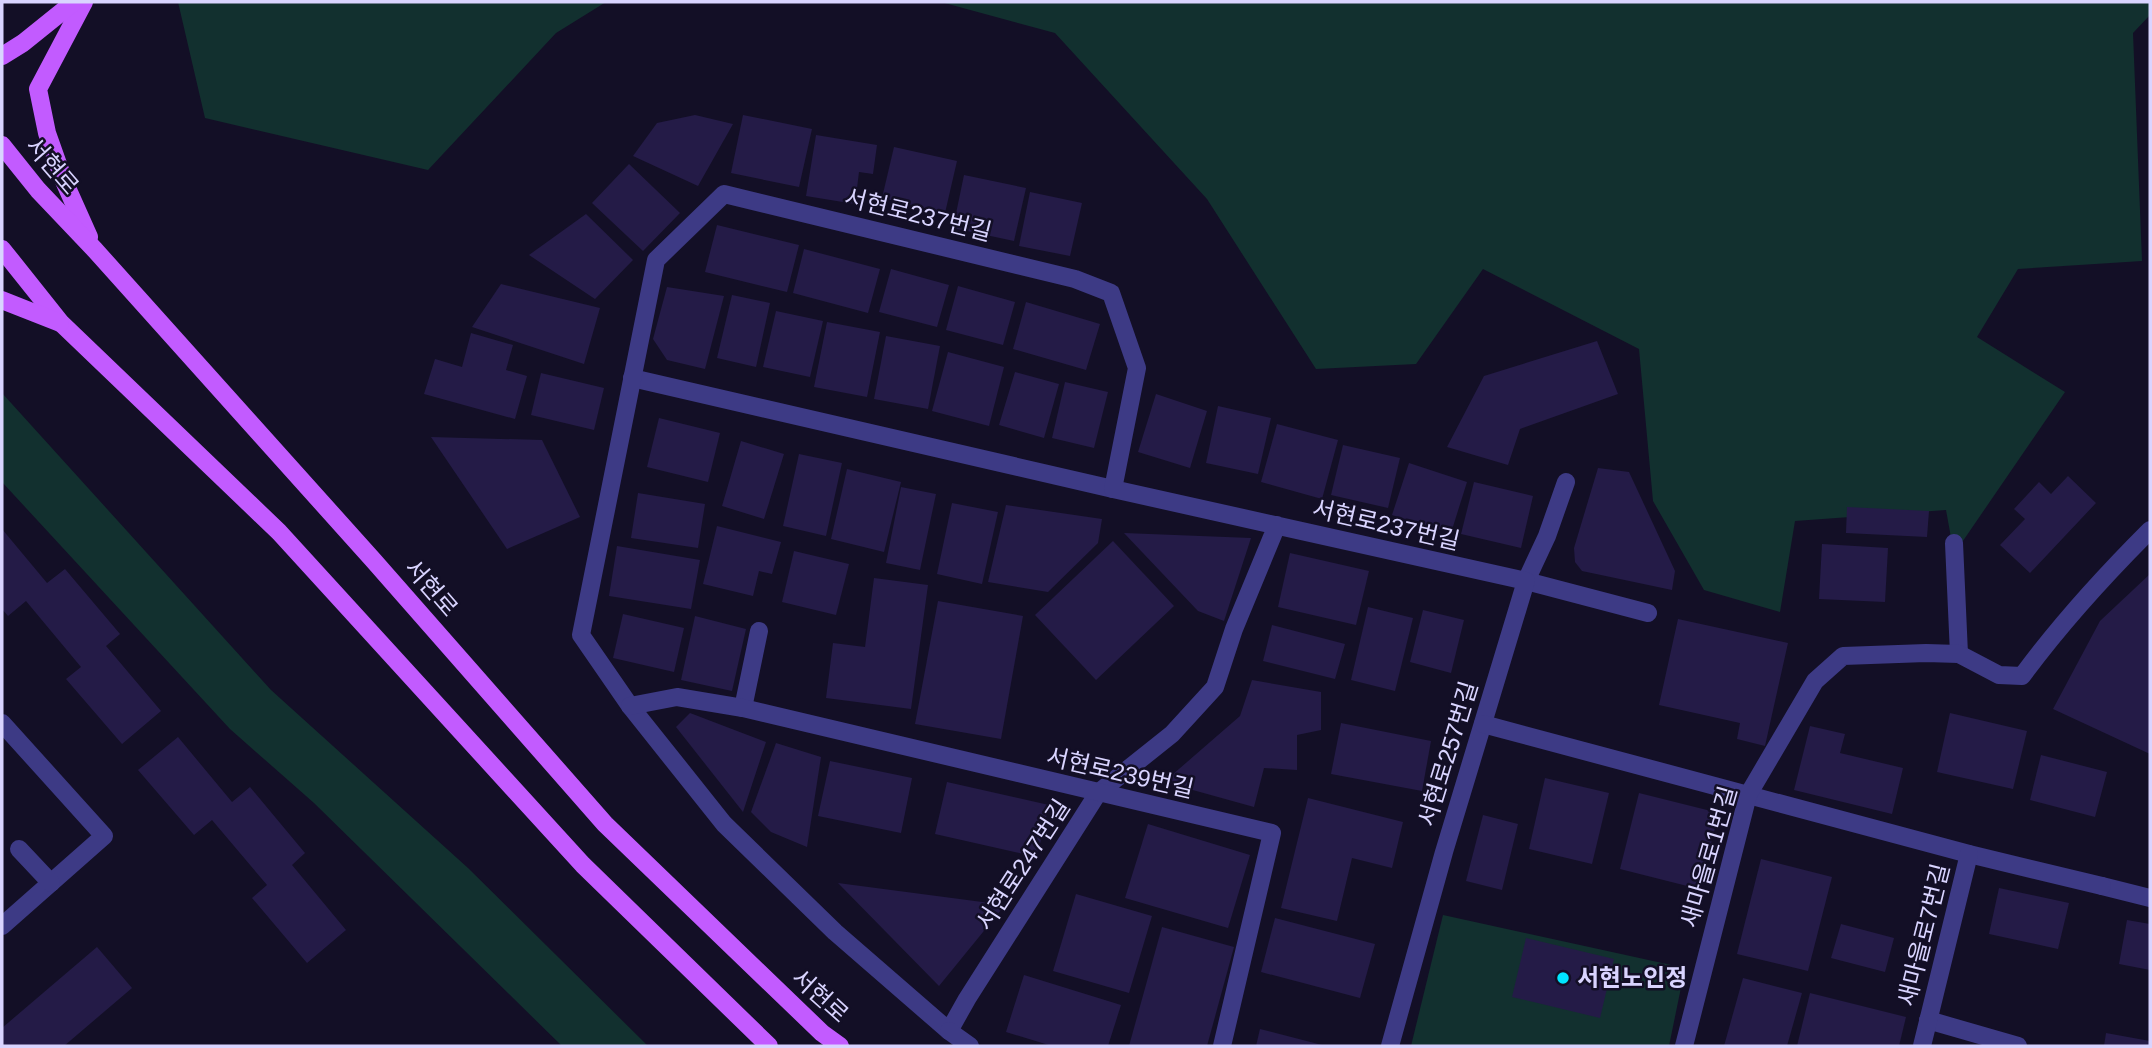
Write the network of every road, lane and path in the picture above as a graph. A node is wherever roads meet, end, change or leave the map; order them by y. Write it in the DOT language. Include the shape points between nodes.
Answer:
graph roads {
  1 [pos="74,2"];
  2 [pos="84,2"];
  3 [pos="2,56"];
  4 [pos="2,145"];
  5 [pos="2,249"];
  6 [pos="95,250"];
  7 [pos="2,300"];
  8 [pos="61,323"];
  9 [pos="632,378"];
  10 [pos="1566,482"];
  11 [pos="1113,489"];
  12 [pos="1277,525"];
  13 [pos="2150,530"];
  14 [pos="1954,543"];
  15 [pos="1526,581"];
  16 [pos="1648,613"];
  17 [pos="760,631"];
  18 [pos="1959,654"];
  19 [pos="630,706"];
  20 [pos="743,708"];
  21 [pos="2,723"];
  22 [pos="1483,724"];
  23 [pos="1098,793"];
  24 [pos="1748,795"];
  25 [pos="19,849"];
  26 [pos="1969,854"];
  27 [pos="51,883"];
  28 [pos="2150,898"];
  29 [pos="2,926"];
  30 [pos="1928,1020"];
  31 [pos="949,1031"];
  32 [pos="769,1046"];
  33 [pos="840,1046"];
  34 [pos="970,1046"];
  35 [pos="1222,1046"];
  36 [pos="1390,1046"];
  37 [pos="1684,1046"];
  38 [pos="1922,1046"];
  39 [pos="2018,1046"];
  1 -- 3 [label="main road"];
  2 -- 6 [label="main road" via="38,89 47,133"];
  4 -- 6 [label="main road, 서현로"];
  5 -- 8 [label="main road"];
  6 -- 33 [label="main road, 서현로" via="605,824"];
  7 -- 8 [label="main road"];
  8 -- 32 [label="main road" via="279,532 583,865"];
  9 -- 11 [label="street, 서현로237번길"];
  9 -- 11 [label="street, 서현로237번길" via="656,260 724,194 1075,279 1111,293 1136,368"];
  9 -- 19 [label="street, 서현로237번길" via="581,635"];
  10 -- 15 [label="street, 서현로257번길"];
  11 -- 12 [label="street, 서현로237번길"];
  12 -- 15 [label="street, 서현로237번길"];
  12 -- 23 [label="street, 서현로247번길" via="1215,687 1172,734"];
  13 -- 18 [label="street" via="2103,576 2022,676 1999,675"];
  14 -- 18 [label="street"];
  15 -- 16 [label="street, 서현로237번길"];
  15 -- 22 [label="street, 서현로257번길"];
  17 -- 20 [label="street"];
  18 -- 24 [label="street, 새마을로1번길" via="1843,656 1815,681"];
  19 -- 20 [label="street, 서현로239번길" via="677,697"];
  19 -- 31 [label="street" via="724,824 835,932"];
  20 -- 23 [label="street, 서현로239번길"];
  21 -- 27 [label="street" via="104,836"];
  22 -- 24 [label="street"];
  22 -- 36 [label="street, 서현로257번길"];
  23 -- 31 [label="street, 서현로247번길"];
  23 -- 35 [label="street, 서현로239번길" via="1272,833"];
  24 -- 26 [label="street"];
  24 -- 37 [label="street, 새마을로1번길"];
  25 -- 27 [label="street"];
  26 -- 28 [label="street, 새마을로7번길"];
  26 -- 30 [label="street, 새마을로7번길"];
  27 -- 29 [label="street"];
  30 -- 38 [label="street, 새마을로7번길"];
  30 -- 39 [label="street"];
  31 -- 34 [label="street"];
}
